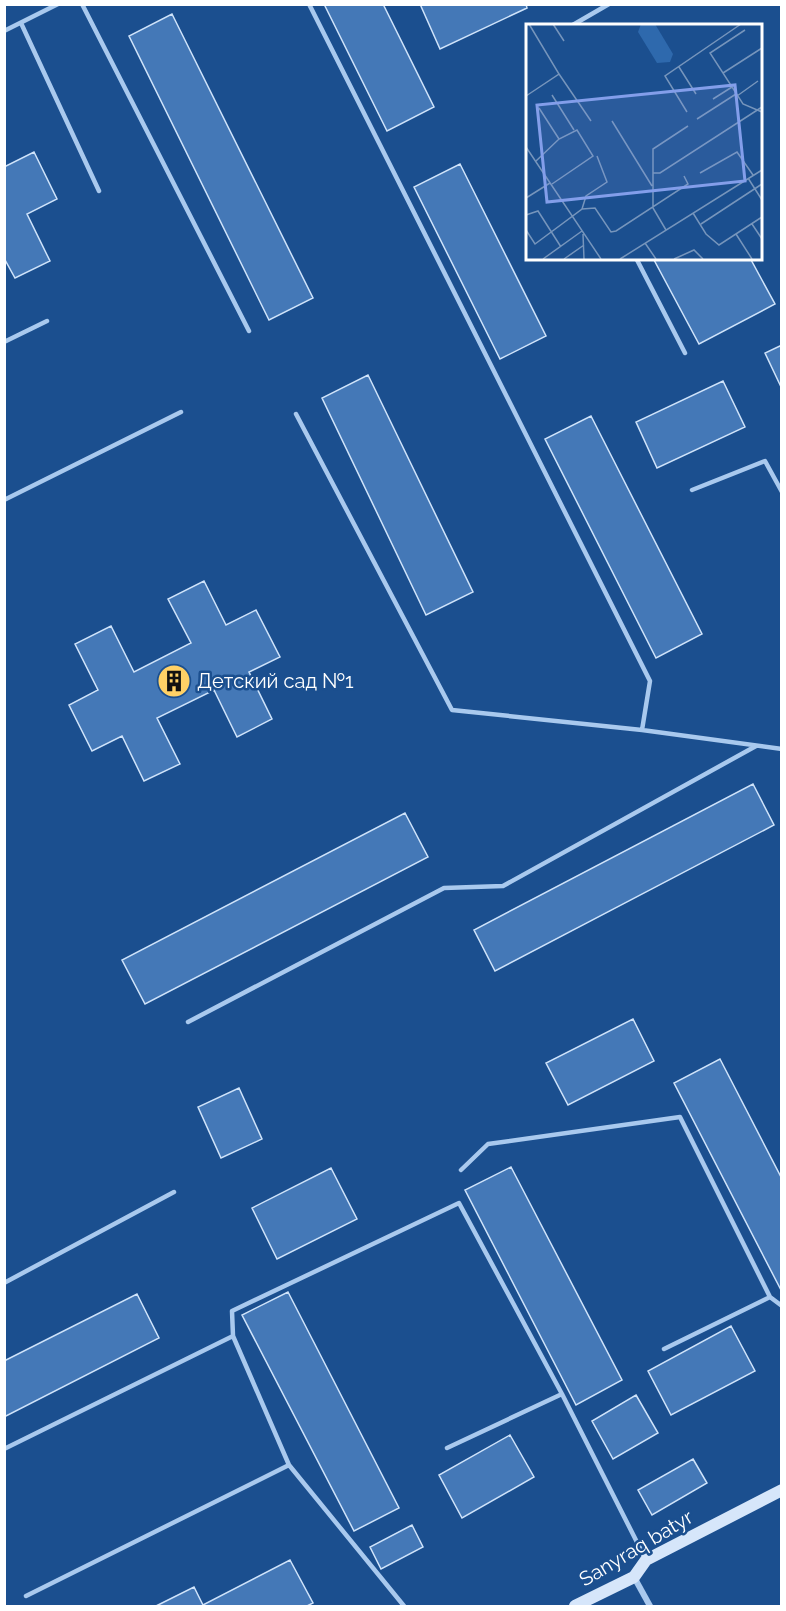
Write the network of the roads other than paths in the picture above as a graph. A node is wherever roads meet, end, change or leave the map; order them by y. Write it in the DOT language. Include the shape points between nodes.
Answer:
graph roads {
  1 [pos="58,4"];
  2 [pos="82,4"];
  3 [pos="309,4"];
  4 [pos="609,4"];
  5 [pos="21,23"];
  6 [pos="575,24"];
  7 [pos="4,31"];
  8 [pos="99,191"];
  9 [pos="637,260"];
  10 [pos="46,321"];
  11 [pos="249,331"];
  12 [pos="4,342"];
  13 [pos="685,353"];
  14 [pos="181,412"];
  15 [pos="296,414"];
  16 [pos="692,490"];
  17 [pos="782,492"];
  18 [pos="4,500"];
  19 [pos="642,730"];
  20 [pos="756,746"];
  21 [pos="782,749"];
  22 [pos="188,1022"];
  23 [pos="461,1170"];
  24 [pos="174,1192"];
  25 [pos="4,1283"];
  26 [pos="770,1297"];
  27 [pos="782,1305"];
  28 [pos="233,1336"];
  29 [pos="664,1349"];
  30 [pos="562,1394"];
  31 [pos="447,1448"];
  32 [pos="4,1449"];
  33 [pos="290,1465"];
  34 [pos="782,1490"];
  35 [pos="646,1560"];
  36 [pos="634,1577"];
  37 [pos="26,1596"];
  38 [pos="404,1606"];
  39 [pos="574,1606"];
  40 [pos="650,1606"];
  1 -- 5 [label="lane"];
  2 -- 11 [label="lane"];
  3 -- 19 [label="lane" via="650,681"];
  4 -- 6 [label="lane"];
  5 -- 7 [label="lane"];
  5 -- 8 [label="lane"];
  9 -- 13 [label="lane"];
  10 -- 12 [label="lane"];
  14 -- 18 [label="lane"];
  15 -- 19 [label="lane" via="452,710"];
  16 -- 17 [label="lane" via="765,461"];
  19 -- 20 [label="lane"];
  20 -- 21 [label="lane"];
  20 -- 22 [label="lane" via="503,886 444,888"];
  23 -- 26 [label="lane" via="488,1144 680,1117"];
  24 -- 25 [label="lane"];
  26 -- 27 [label="lane"];
  26 -- 29 [label="lane"];
  28 -- 30 [label="lane" via="232,1311 459,1203"];
  28 -- 32 [label="lane"];
  28 -- 33 [label="lane"];
  30 -- 31 [label="lane"];
  30 -- 35 [label="lane"];
  33 -- 37 [label="lane"];
  33 -- 38 [label="lane"];
  34 -- 35 [label="street, Sanyraq batyr"];
  35 -- 36 [label="street, Sanyraq batyr"];
  36 -- 39 [label="street, Sanyraq batyr"];
  36 -- 40 [label="street"];
}
